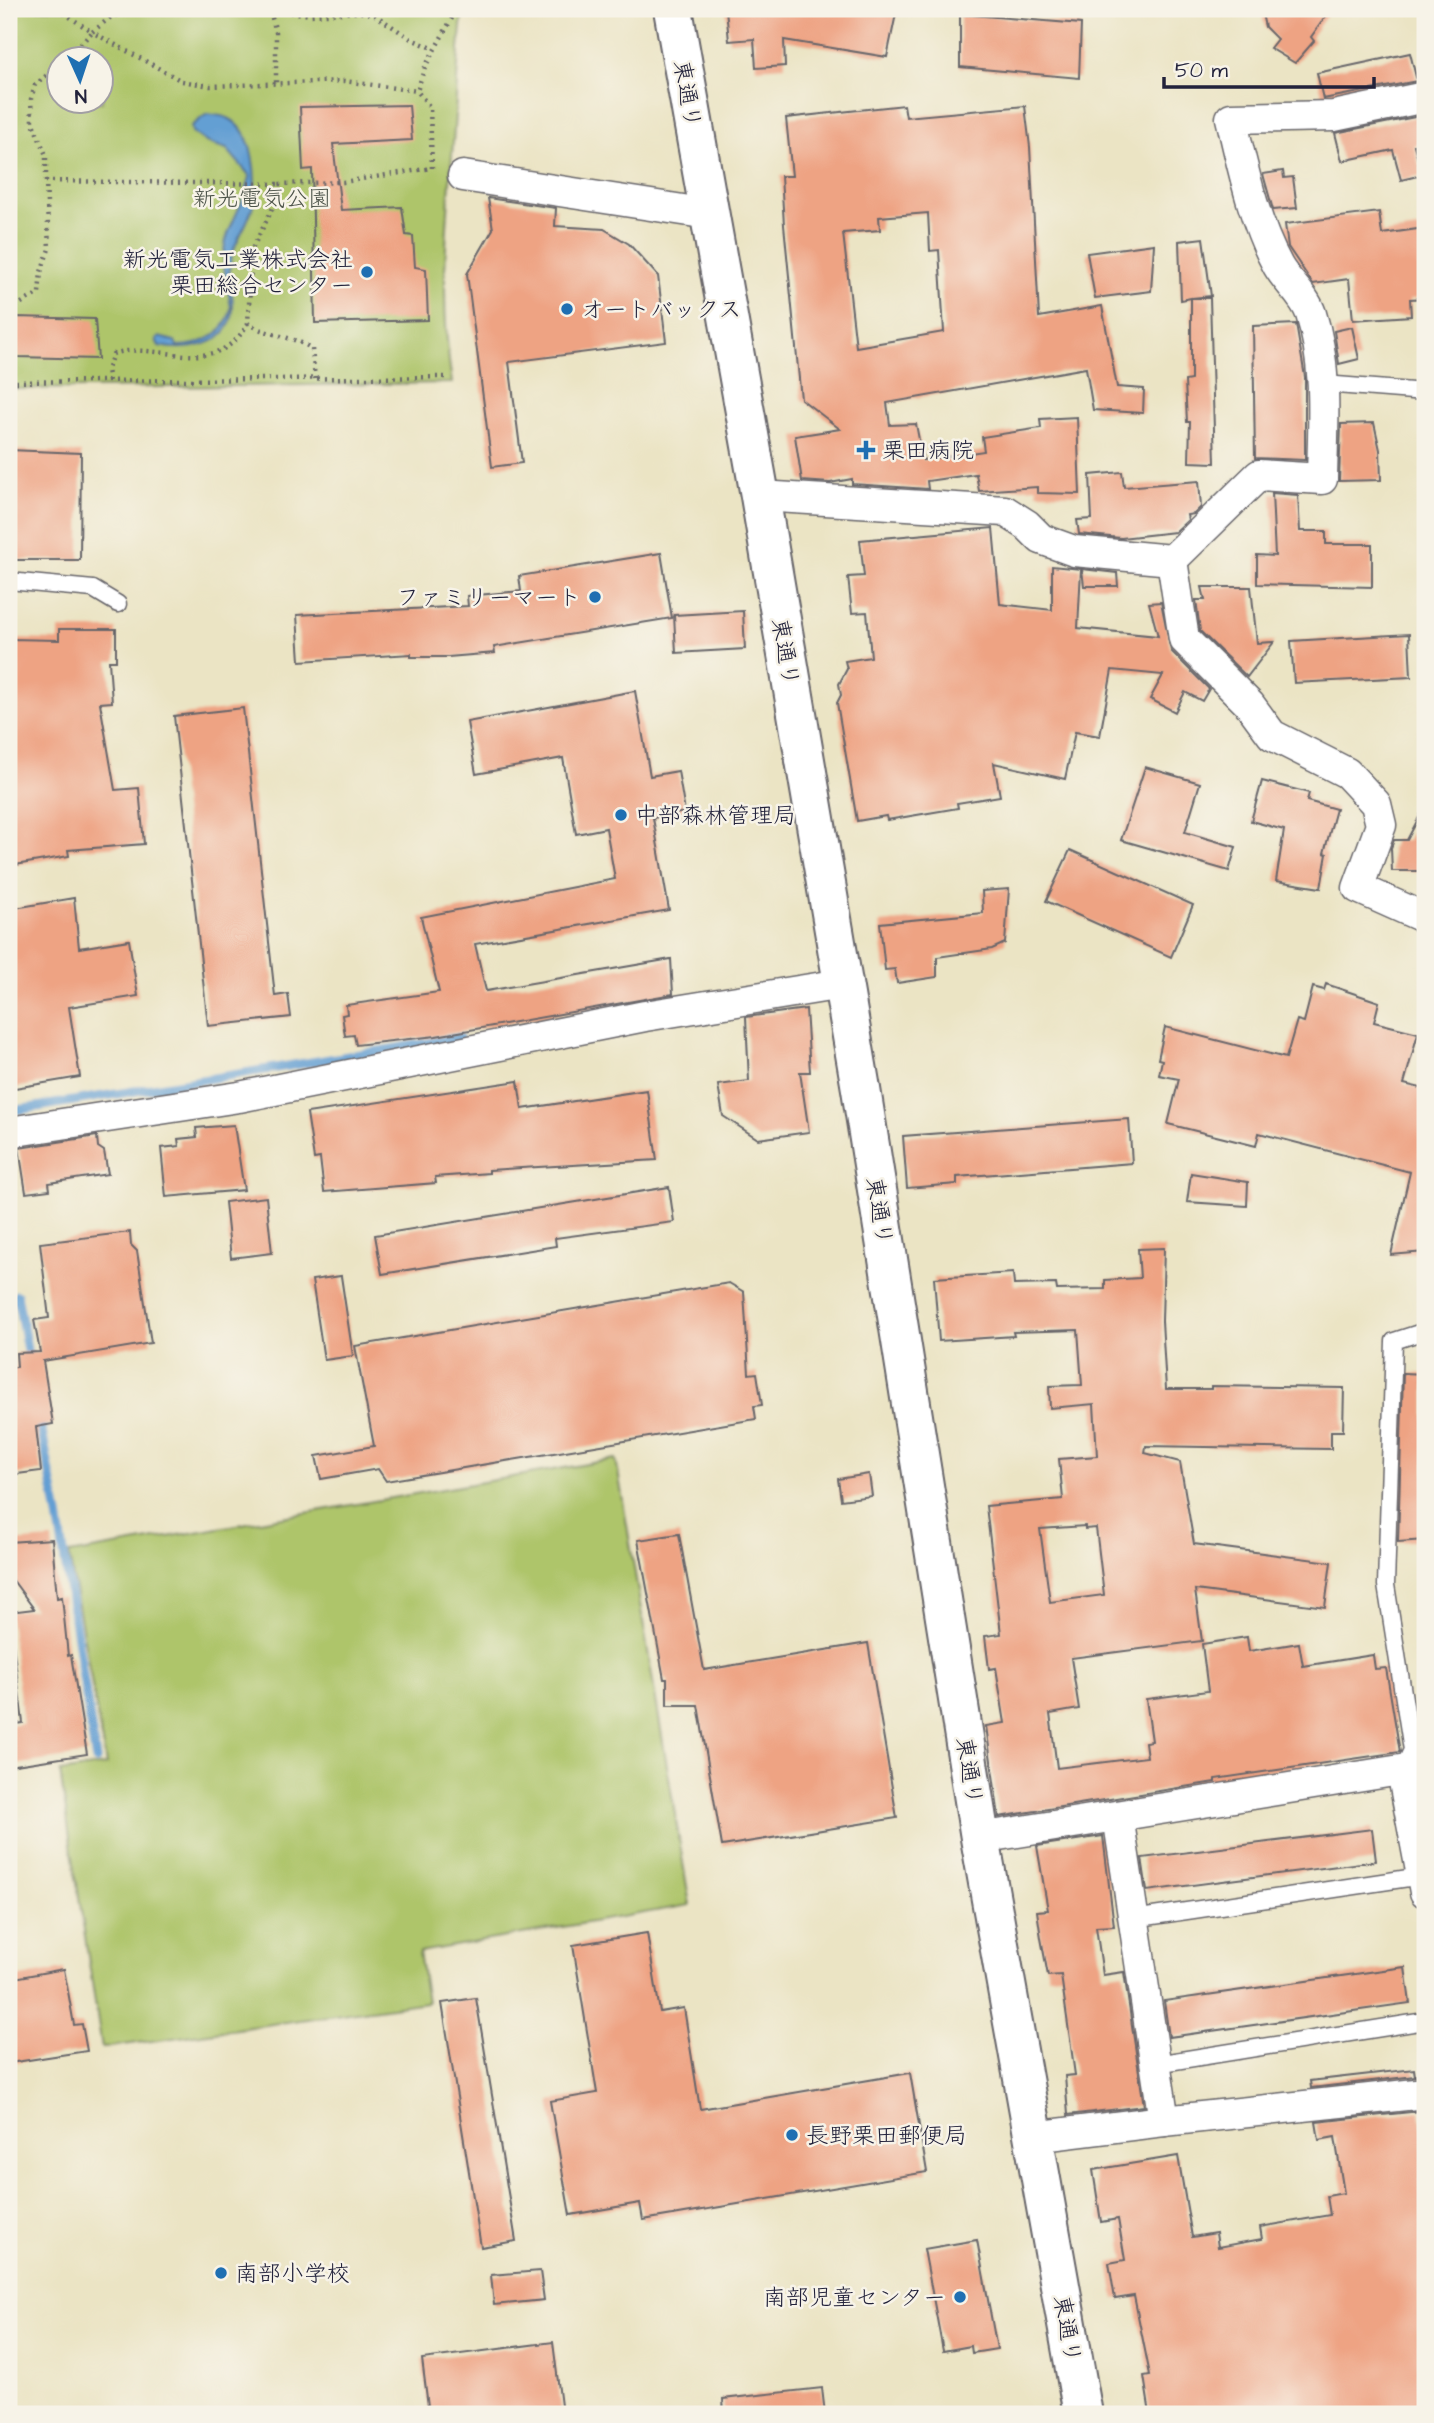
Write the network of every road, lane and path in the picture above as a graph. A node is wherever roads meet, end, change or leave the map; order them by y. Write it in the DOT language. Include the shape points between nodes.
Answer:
graph roads {
  1 [pos="58,9"];
  2 [pos="137,9"];
  3 [pos="263,9"];
  4 [pos="457,9"];
  5 [pos="673,9"];
  6 [pos="270,10"];
  7 [pos="92,32"];
  8 [pos="79,46"];
  9 [pos="435,49"];
  10 [pos="46,75"];
  11 [pos="276,83"];
  12 [pos="417,91"];
  13 [pos="1425,97"];
  14 [pos="432,168"];
  15 [pos="463,176"];
  16 [pos="46,181"];
  17 [pos="279,184"];
  18 [pos="709,214"];
  19 [pos="9,310"];
  20 [pos="248,323"];
  21 [pos="446,377"];
  22 [pos="315,379"];
  23 [pos="108,381"];
  24 [pos="9,382"];
  25 [pos="1324,384"];
  26 [pos="1425,392"];
  27 [pos="760,496"];
  28 [pos="1172,560"];
  29 [pos="9,580"];
  30 [pos="118,604"];
  31 [pos="1425,918"];
  32 [pos="842,984"];
  33 [pos="9,1132"];
  34 [pos="1425,1331"];
  35 [pos="1413,1769"];
  36 [pos="1118,1816"];
  37 [pos="980,1838"];
  38 [pos="1424,1884"];
  39 [pos="1133,1919"];
  40 [pos="1425,2021"];
  41 [pos="1156,2064"];
  42 [pos="1425,2093"];
  43 [pos="1164,2121"];
  44 [pos="1034,2137"];
  45 [pos="1083,2414"];
  1 -- 7 [label="path"];
  2 -- 7 [label="path" via="111,18"];
  3 -- 6 [label="path"];
  4 -- 9 [label="path"];
  5 -- 18 [label="street, 東通り"];
  6 -- 9 [label="path" via="375,15"];
  6 -- 11 [label="path" via="276,32"];
  7 -- 8 [label="path"];
  7 -- 11 [label="path" via="182,81 210,86"];
  9 -- 12 [label="path"];
  10 -- 16 [label="path" via="34,85 31,99 32,121 46,155"];
  11 -- 12 [label="path" via="344,81"];
  12 -- 14 [label="path" via="430,107"];
  13 -- 25 [label="street" via="1334,116 1231,118 1250,200 1278,267 1310,310"];
  14 -- 15 [label="path"];
  14 -- 17 [label="path" via="343,182"];
  15 -- 18 [label="street"];
  16 -- 17 [label="path"];
  16 -- 19 [label="path" via="49,249 39,293"];
  17 -- 20 [label="path" via="276,202 252,249"];
  18 -- 27 [label="street, 東通り"];
  20 -- 22 [label="path" via="312,349"];
  20 -- 23 [label="path" via="239,338 204,354 166,356 126,350 113,354"];
  21 -- 22 [label="path"];
  22 -- 23 [label="path"];
  23 -- 24 [label="path"];
  25 -- 26 [label="lane"];
  25 -- 28 [label="street" via="1322,479 1259,475"];
  27 -- 28 [label="street" via="1004,511 1041,539 1074,551"];
  27 -- 32 [label="street, 東通り"];
  28 -- 31 [label="street" via="1184,639 1250,705 1272,735 1347,773 1376,804 1381,825 1358,888"];
  29 -- 30 [label="lane" via="93,589"];
  32 -- 33 [label="street" via="645,1016 239,1097"];
  32 -- 37 [label="street, 東通り"];
  34 -- 35 [label="lane" via="1394,1341 1386,1585"];
  35 -- 36 [label="street"];
  35 -- 38 [label="street"];
  36 -- 37 [label="street"];
  36 -- 39 [label="street"];
  37 -- 44 [label="street, 東通り"];
  38 -- 39 [label="lane"];
  39 -- 41 [label="street"];
  40 -- 41 [label="lane"];
  41 -- 43 [label="street"];
  42 -- 43 [label="street"];
  43 -- 44 [label="street"];
  44 -- 45 [label="street, 東通り"];
}
